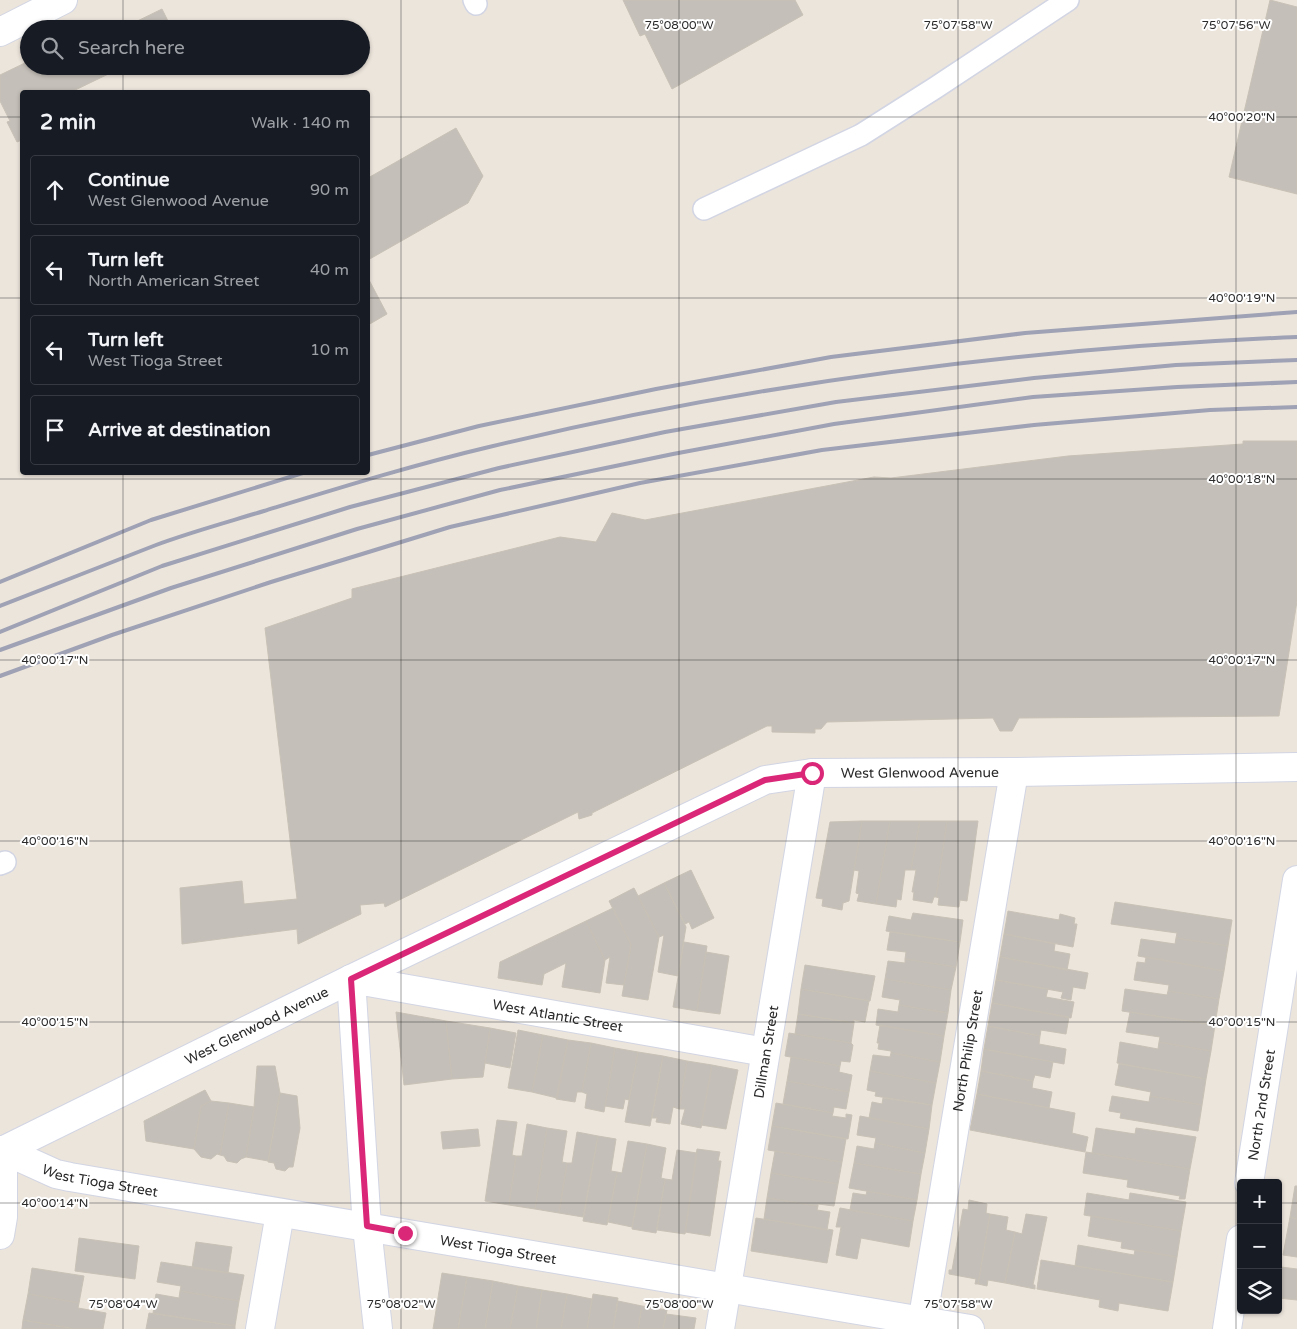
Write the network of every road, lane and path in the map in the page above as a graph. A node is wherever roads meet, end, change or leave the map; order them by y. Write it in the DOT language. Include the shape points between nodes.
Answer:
graph roads {
  1 [pos="63,0"];
  2 [pos="1068,0"];
  3 [pos="24,20"];
  4 [pos="20,22"];
  5 [pos="0,32"];
  6 [pos="704,210"];
  7 [pos="1297,767"];
  8 [pos="1014,772"];
  9 [pos="812,773"];
  10 [pos="1297,880"];
  11 [pos="351,979"];
  12 [pos="765,1052"];
  13 [pos="1,1151"];
  14 [pos="1251,1179"];
  15 [pos="280,1213"];
  16 [pos="367,1226"];
  17 [pos="0,1235"];
  18 [pos="1237,1264"];
  19 [pos="726,1289"];
  20 [pos="921,1325"];
  21 [pos="260,1329"];
  22 [pos="378,1329"];
  23 [pos="720,1329"];
  24 [pos="970,1329"];
  25 [pos="1227,1329"];
  1 -- 3 [label="street"];
  2 -- 6 [label="lane" via="861,135"];
  4 -- 5 [label="street"];
  7 -- 8 [label="street, West Glenwood Avenue"];
  8 -- 9 [label="street, West Glenwood Avenue"];
  8 -- 20 [label="street, North Philip Street"];
  9 -- 11 [label="street, West Glenwood Avenue" via="765,780"];
  9 -- 12 [label="street, Dillman Street"];
  10 -- 14 [label="street, North 2nd Street"];
  11 -- 12 [label="street, West Atlantic Street"];
  11 -- 13 [label="street, West Glenwood Avenue"];
  11 -- 16 [label="street"];
  12 -- 19 [label="street, Dillman Street"];
  13 -- 15 [label="street, West Tioga Street" via="56,1174"];
  13 -- 17 [label="street" via="3,1217"];
  15 -- 16 [label="street, West Tioga Street"];
  15 -- 21 [label="street"];
  16 -- 19 [label="street, West Tioga Street"];
  16 -- 22 [label="street"];
  18 -- 25 [label="street"];
  19 -- 20 [label="street, West Tioga Street"];
  19 -- 23 [label="street, Dillman Street"];
  20 -- 24 [label="street, West Tioga Street"];
}
